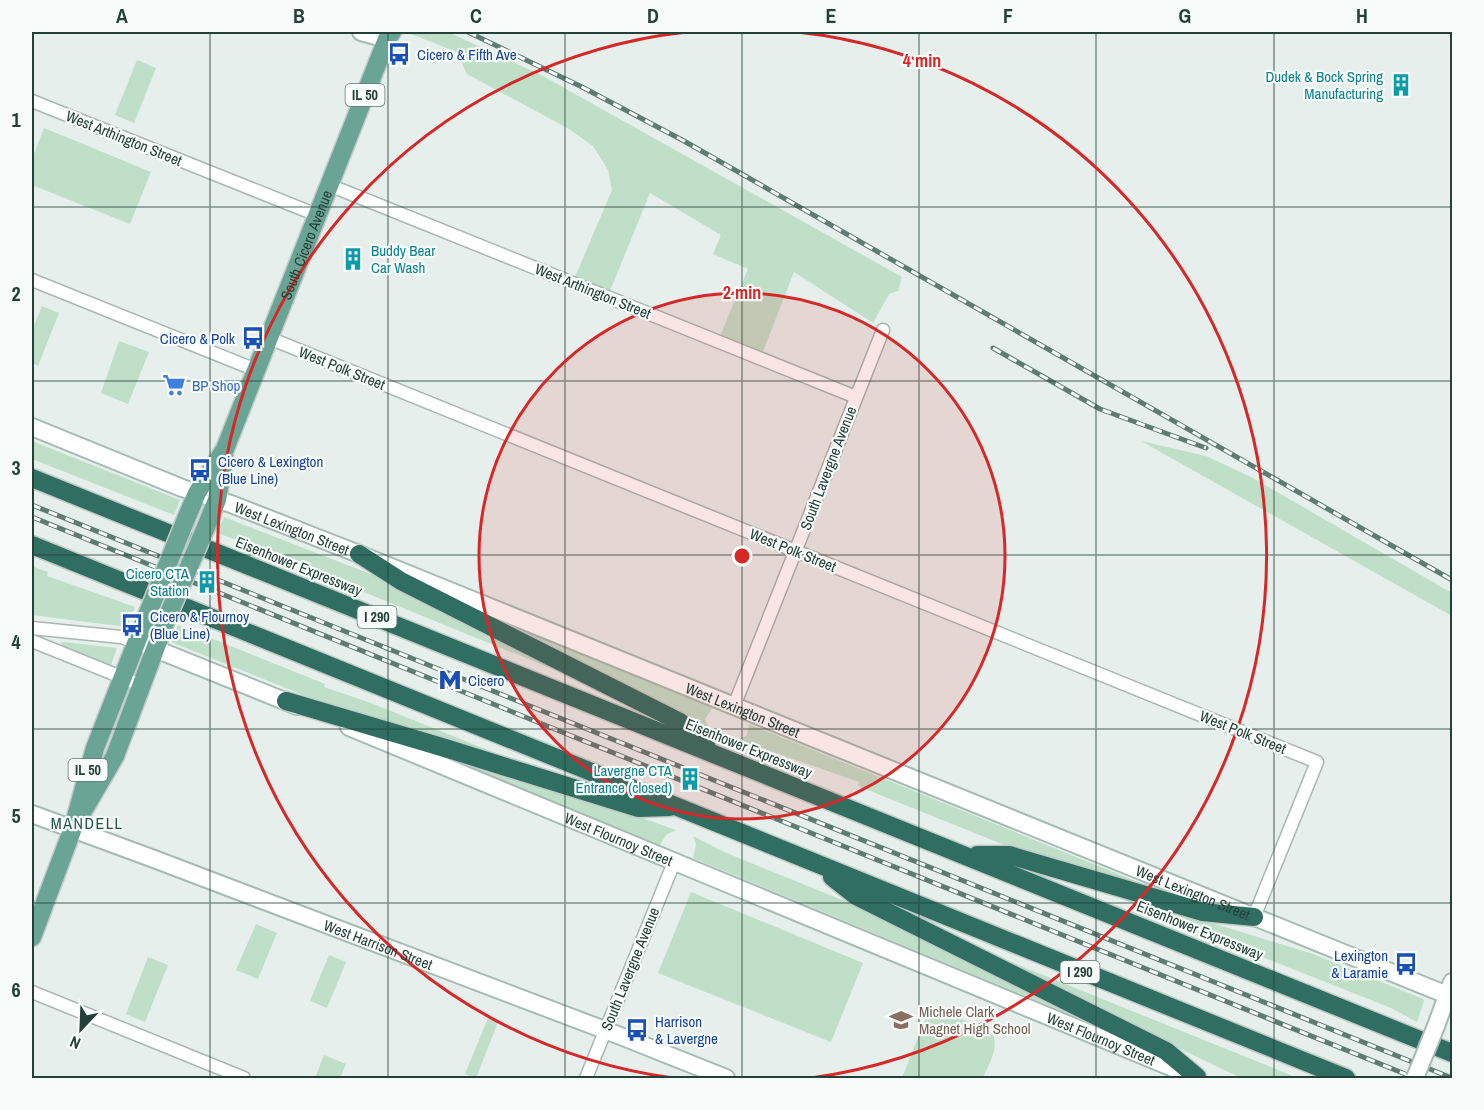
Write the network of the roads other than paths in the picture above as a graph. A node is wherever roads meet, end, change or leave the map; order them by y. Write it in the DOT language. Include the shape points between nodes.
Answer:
graph roads {
  1 [pos="361,32"];
  2 [pos="389,34"];
  3 [pos="32,100"];
  4 [pos="329,185"];
  5 [pos="317,216"];
  6 [pos="32,280"];
  7 [pos="883,330"];
  8 [pos="269,338"];
  9 [pos="256,370"];
  10 [pos="856,397"];
  11 [pos="32,427"];
  12 [pos="225,449"];
  13 [pos="32,478"];
  14 [pos="196,493"];
  15 [pos="217,500"];
  16 [pos="32,545"];
  17 [pos="795,551"];
  18 [pos="359,554"];
  19 [pos="32,628"];
  20 [pos="32,641"];
  21 [pos="136,642"];
  22 [pos="154,648"];
  23 [pos="122,677"];
  24 [pos="141,685"];
  25 [pos="285,701"];
  26 [pos="734,706"];
  27 [pos="722,757"];
  28 [pos="676,806"];
  29 [pos="32,814"];
  30 [pos="73,828"];
  31 [pos="965,854"];
  32 [pos="675,860"];
  33 [pos="814,863"];
  34 [pos="1254,917"];
  35 [pos="32,937"];
  36 [pos="1451,991"];
  37 [pos="32,993"];
  38 [pos="605,1031"];
  39 [pos="1452,1053"];
  40 [pos="244,1078"];
  41 [pos="586,1078"];
  42 [pos="726,1078"];
  43 [pos="1198,1078"];
  44 [pos="1346,1078"];
  45 [pos="1415,1078"];
  1 -- 2 [label="street"];
  2 -- 4 [label="main road, South Cicero Avenue / IL 50"];
  3 -- 5 [label="street, West Arthington Street"];
  4 -- 5 [label="main road, South Cicero Avenue / IL 50"];
  4 -- 10 [label="street, West Arthington Street"];
  5 -- 8 [label="main road, South Cicero Avenue / IL 50"];
  6 -- 9 [label="street"];
  7 -- 10 [label="street, South Lavergne Avenue"];
  8 -- 9 [label="main road, South Cicero Avenue / IL 50"];
  8 -- 17 [label="street, West Polk Street"];
  9 -- 12 [label="main road, South Cicero Avenue / IL 50"];
  10 -- 17 [label="street, South Lavergne Avenue"];
  11 -- 14 [label="street, West Lexington Street"];
  12 -- 14 [label="main road, South Cicero Avenue / IL 50"];
  12 -- 15 [label="main road, South Cicero Avenue / IL 50"];
  13 -- 27 [label="highway, Eisenhower Expressway / I 290"];
  14 -- 15 [label="street, West Lexington Street"];
  14 -- 21 [label="main road, South Cicero Avenue / IL 50, bridge"];
  15 -- 18 [label="street, West Lexington Street"];
  15 -- 22 [label="main road, South Cicero Avenue / IL 50, bridge"];
  16 -- 28 [label="highway, I 290"];
  17 -- 26 [label="street, South Lavergne Avenue"];
  17 -- 34 [label="street, West Polk Street" via="1317,762"];
  18 -- 26 [label="street, West Lexington Street"];
  18 -- 27 [label="highway" via="401,581 680,722"];
  19 -- 21 [label="street, West Flournoy Street"];
  20 -- 23 [label="street"];
  21 -- 22 [label="street, West Flournoy Street"];
  21 -- 23 [label="main road, South Cicero Avenue / IL 50"];
  22 -- 24 [label="main road, South Cicero Avenue / IL 50"];
  22 -- 25 [label="street, West Flournoy Street"];
  23 -- 24 [label="street"];
  23 -- 30 [label="main road, South Cicero Avenue / IL 50" via="84,780"];
  24 -- 30 [label="main road, South Cicero Avenue / IL 50" via="115,756"];
  25 -- 28 [label="highway" via="638,808"];
  25 -- 32 [label="street, West Flournoy Street"];
  26 -- 34 [label="street, West Lexington Street"];
  27 -- 31 [label="highway, Eisenhower Expressway / I 290"];
  28 -- 33 [label="highway, I 290"];
  29 -- 30 [label="street, West Harrison Street"];
  30 -- 35 [label="main road, South Cicero Avenue / IL 50"];
  30 -- 38 [label="street, West Harrison Street"];
  31 -- 34 [label="highway" via="1009,855 1203,912"];
  31 -- 39 [label="highway, Eisenhower Expressway / I 290"];
  32 -- 38 [label="street, South Lavergne Avenue"];
  32 -- 43 [label="street, West Flournoy Street"];
  33 -- 43 [label="highway" via="856,896 1166,1051"];
  33 -- 44 [label="highway, I 290"];
  34 -- 36 [label="street, West Lexington Street"];
  36 -- 45 [label="street, bridge"];
  37 -- 40 [label="street"];
  38 -- 41 [label="street, South Lavergne Avenue"];
  38 -- 42 [label="street, West Harrison Street"];
}
